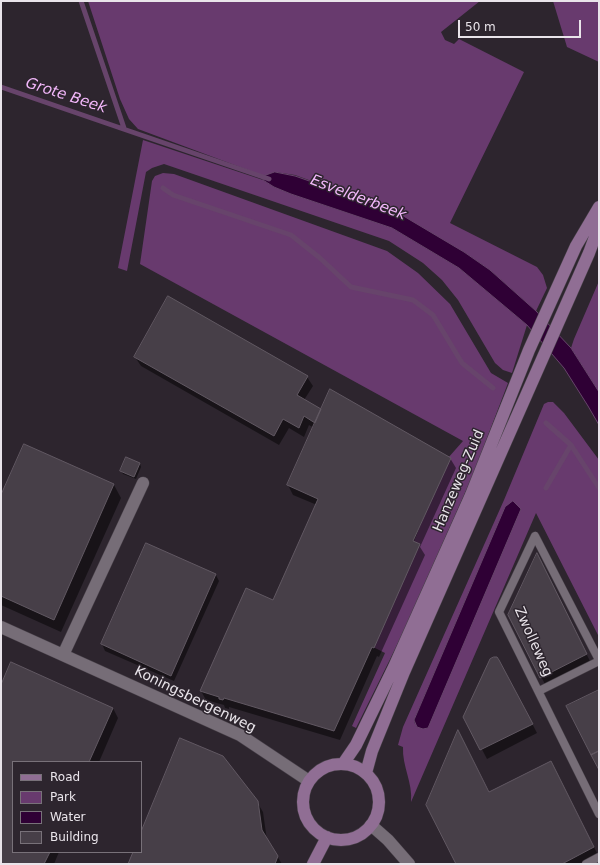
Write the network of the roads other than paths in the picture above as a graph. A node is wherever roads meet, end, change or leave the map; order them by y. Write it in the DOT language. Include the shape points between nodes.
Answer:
graph roads {
  1 [pos="599,207"];
  2 [pos="599,226"];
  3 [pos="144,483"];
  4 [pos="1,627"];
  5 [pos="63,655"];
  6 [pos="599,660"];
  7 [pos="539,691"];
  8 [pos="343,764"];
  9 [pos="366,773"];
  10 [pos="310,781"];
  11 [pos="599,814"];
  12 [pos="371,825"];
  13 [pos="327,837"];
  14 [pos="599,857"];
  15 [pos="313,864"];
  16 [pos="409,864"];
  17 [pos="586,864"];
  1 -- 8 [label="street, Hanzeweg-Zuid" via="576,246 529,350 471,495 394,667 356,745"];
  2 -- 9 [label="street, Hanzeweg-Zuid" via="404,672 372,751"];
  3 -- 5 [label="street"];
  4 -- 5 [label="street, Koningsbergenweg"];
  5 -- 10 [label="street, Koningsbergenweg" via="240,735"];
  6 -- 7 [label="lane, Zwolleweg"];
  6 -- 7 [label="lane, Zwolleweg" via="535,536 500,612"];
  7 -- 11 [label="lane, Zwolleweg"];
  8 -- 9 [label="street"];
  8 -- 10 [label="street" via="330,766"];
  9 -- 12 [label="street" via="374,782 378,794 379,806"];
  10 -- 13 [label="street" via="303,802 305,813 317,831"];
  12 -- 13 [label="street" via="350,839 338,840"];
  12 -- 16 [label="street"];
  13 -- 15 [label="street"];
  14 -- 17 [label="lane"];
}
